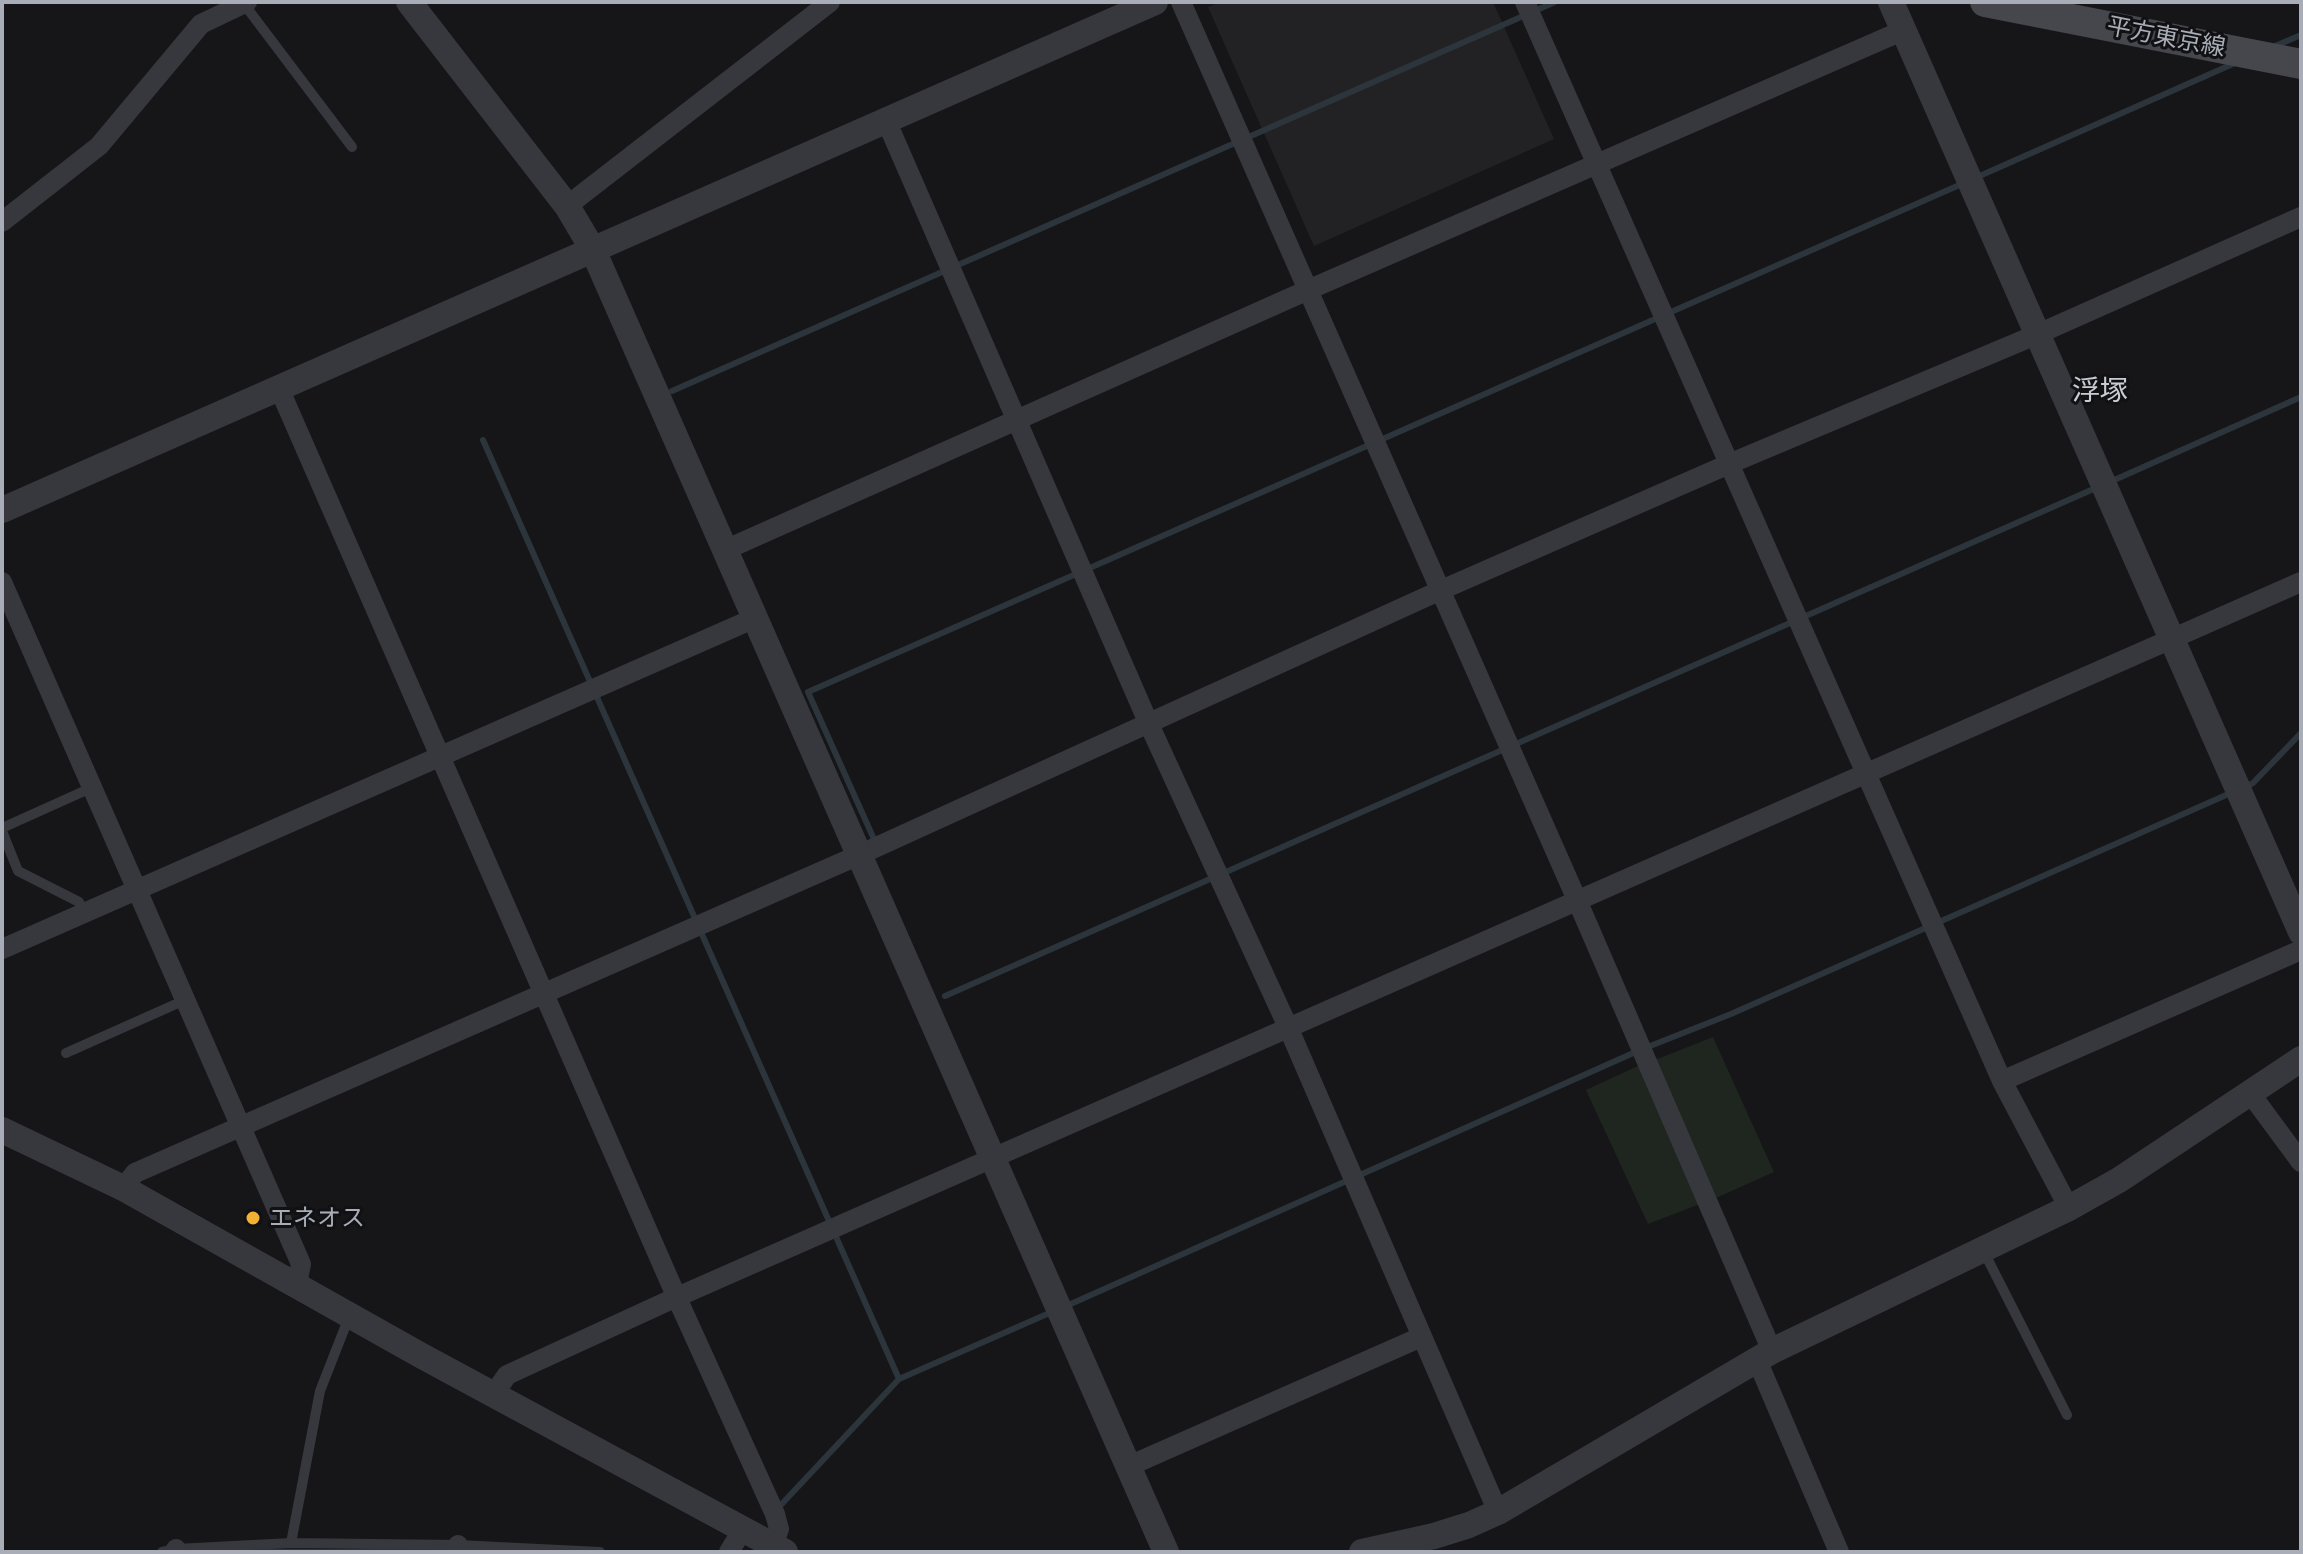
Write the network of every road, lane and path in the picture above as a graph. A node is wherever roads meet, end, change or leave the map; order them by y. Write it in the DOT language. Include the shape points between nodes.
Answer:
graph roads {
  1 [pos="409,2"];
  2 [pos="830,2"];
  3 [pos="1155,2"];
  4 [pos="1181,2"];
  5 [pos="1525,2"];
  6 [pos="1891,2"];
  7 [pos="246,3"];
  8 [pos="2001,3"];
  9 [pos="1904,30"];
  10 [pos="2301,64"];
  11 [pos="886,120"];
  12 [pos="352,147"];
  13 [pos="1595,165"];
  14 [pos="567,206"];
  15 [pos="2301,217"];
  16 [pos="2,222"];
  17 [pos="593,250"];
  18 [pos="1308,290"];
  19 [pos="2038,334"];
  20 [pos="279,388"];
  21 [pos="1016,421"];
  22 [pos="1729,464"];
  23 [pos="2,510"];
  24 [pos="725,550"];
  25 [pos="2,582"];
  26 [pos="2301,582"];
  27 [pos="1439,591"];
  28 [pos="755,618"];
  29 [pos="2172,638"];
  30 [pos="1148,722"];
  31 [pos="440,756"];
  32 [pos="1865,774"];
  33 [pos="91,788"];
  34 [pos="2,829"];
  35 [pos="859,855"];
  36 [pos="136,889"];
  37 [pos="1577,900"];
  38 [pos="84,913"];
  39 [pos="2301,932"];
  40 [pos="2,949"];
  41 [pos="2301,950"];
  42 [pos="545,992"];
  43 [pos="185,1000"];
  44 [pos="1288,1027"];
  45 [pos="66,1053"];
  46 [pos="2301,1059"];
  47 [pos="2002,1081"];
  48 [pos="2250,1093"];
  49 [pos="242,1126"];
  50 [pos="2,1130"];
  51 [pos="993,1158"];
  52 [pos="2301,1162"];
  53 [pos="123,1188"];
  54 [pos="2069,1208"];
  55 [pos="1983,1250"];
  56 [pos="297,1285"];
  57 [pos="677,1298"];
  58 [pos="350,1315"];
  59 [pos="1421,1337"];
  60 [pos="1764,1355"];
  61 [pos="494,1394"];
  62 [pos="2067,1415"];
  63 [pos="1129,1466"];
  64 [pos="1498,1512"];
  65 [pos="291,1543"];
  66 [pos="729,1546"];
  67 [pos="458,1549"];
  68 [pos="779,1549"];
  69 [pos="172,1551"];
  70 [pos="600,1552"];
  71 [pos="1166,1552"];
  72 [pos="1362,1552"];
  73 [pos="1839,1552"];
  1 -- 14 [label="street"];
  2 -- 14 [label="street"];
  3 -- 11 [label="street"];
  4 -- 18 [label="street"];
  5 -- 13 [label="street"];
  6 -- 9 [label="street"];
  7 -- 12 [label="lane"];
  7 -- 16 [label="street" via="201,24 99,146"];
  8 -- 10 [label="main road, 平方東京線"];
  9 -- 13 [label="street"];
  9 -- 19 [label="street"];
  11 -- 17 [label="street"];
  11 -- 21 [label="street"];
  13 -- 18 [label="street"];
  13 -- 22 [label="street"];
  14 -- 17 [label="street"];
  15 -- 19 [label="street"];
  17 -- 20 [label="street"];
  17 -- 24 [label="street"];
  18 -- 21 [label="street"];
  18 -- 27 [label="street"];
  19 -- 22 [label="street"];
  19 -- 29 [label="street"];
  20 -- 23 [label="street"];
  20 -- 31 [label="street"];
  21 -- 24 [label="street"];
  21 -- 30 [label="street"];
  22 -- 27 [label="street"];
  22 -- 32 [label="street"];
  24 -- 28 [label="street"];
  25 -- 33 [label="street"];
  26 -- 29 [label="street"];
  27 -- 30 [label="street"];
  27 -- 37 [label="street"];
  28 -- 31 [label="street"];
  28 -- 35 [label="street"];
  29 -- 32 [label="street"];
  29 -- 39 [label="street"];
  30 -- 35 [label="street"];
  30 -- 44 [label="street"];
  31 -- 36 [label="street"];
  31 -- 42 [label="street"];
  32 -- 37 [label="street"];
  32 -- 47 [label="street"];
  33 -- 34 [label="lane"];
  33 -- 36 [label="street"];
  34 -- 38 [label="lane" via="18,871 79,902"];
  35 -- 42 [label="street"];
  35 -- 51 [label="street"];
  36 -- 38 [label="street"];
  36 -- 43 [label="street"];
  37 -- 44 [label="street"];
  37 -- 60 [label="street"];
  38 -- 40 [label="street"];
  41 -- 47 [label="street"];
  42 -- 49 [label="street"];
  42 -- 57 [label="street"];
  43 -- 45 [label="lane"];
  43 -- 49 [label="street"];
  44 -- 51 [label="street"];
  44 -- 59 [label="street"];
  46 -- 48 [label="street"];
  47 -- 54 [label="street"];
  48 -- 52 [label="street"];
  48 -- 54 [label="street"];
  49 -- 53 [label="street" via="135,1173"];
  49 -- 56 [label="street" via="301,1264"];
  50 -- 53 [label="street"];
  51 -- 57 [label="street"];
  51 -- 63 [label="street"];
  53 -- 56 [label="street"];
  54 -- 55 [label="street"];
  55 -- 60 [label="street"];
  55 -- 62 [label="lane"];
  56 -- 58 [label="street"];
  57 -- 61 [label="street" via="507,1375"];
  57 -- 68 [label="street" via="775,1514"];
  58 -- 61 [label="street"];
  58 -- 65 [label="lane" via="320,1391"];
  59 -- 63 [label="street"];
  59 -- 64 [label="street"];
  60 -- 64 [label="street"];
  60 -- 73 [label="street"];
  61 -- 66 [label="street"];
  63 -- 71 [label="street"];
  64 -- 72 [label="street" via="1434,1536"];
  65 -- 67 [label="lane"];
  65 -- 69 [label="lane"];
  66 -- 68 [label="street"];
  67 -- 70 [label="lane"];
}
